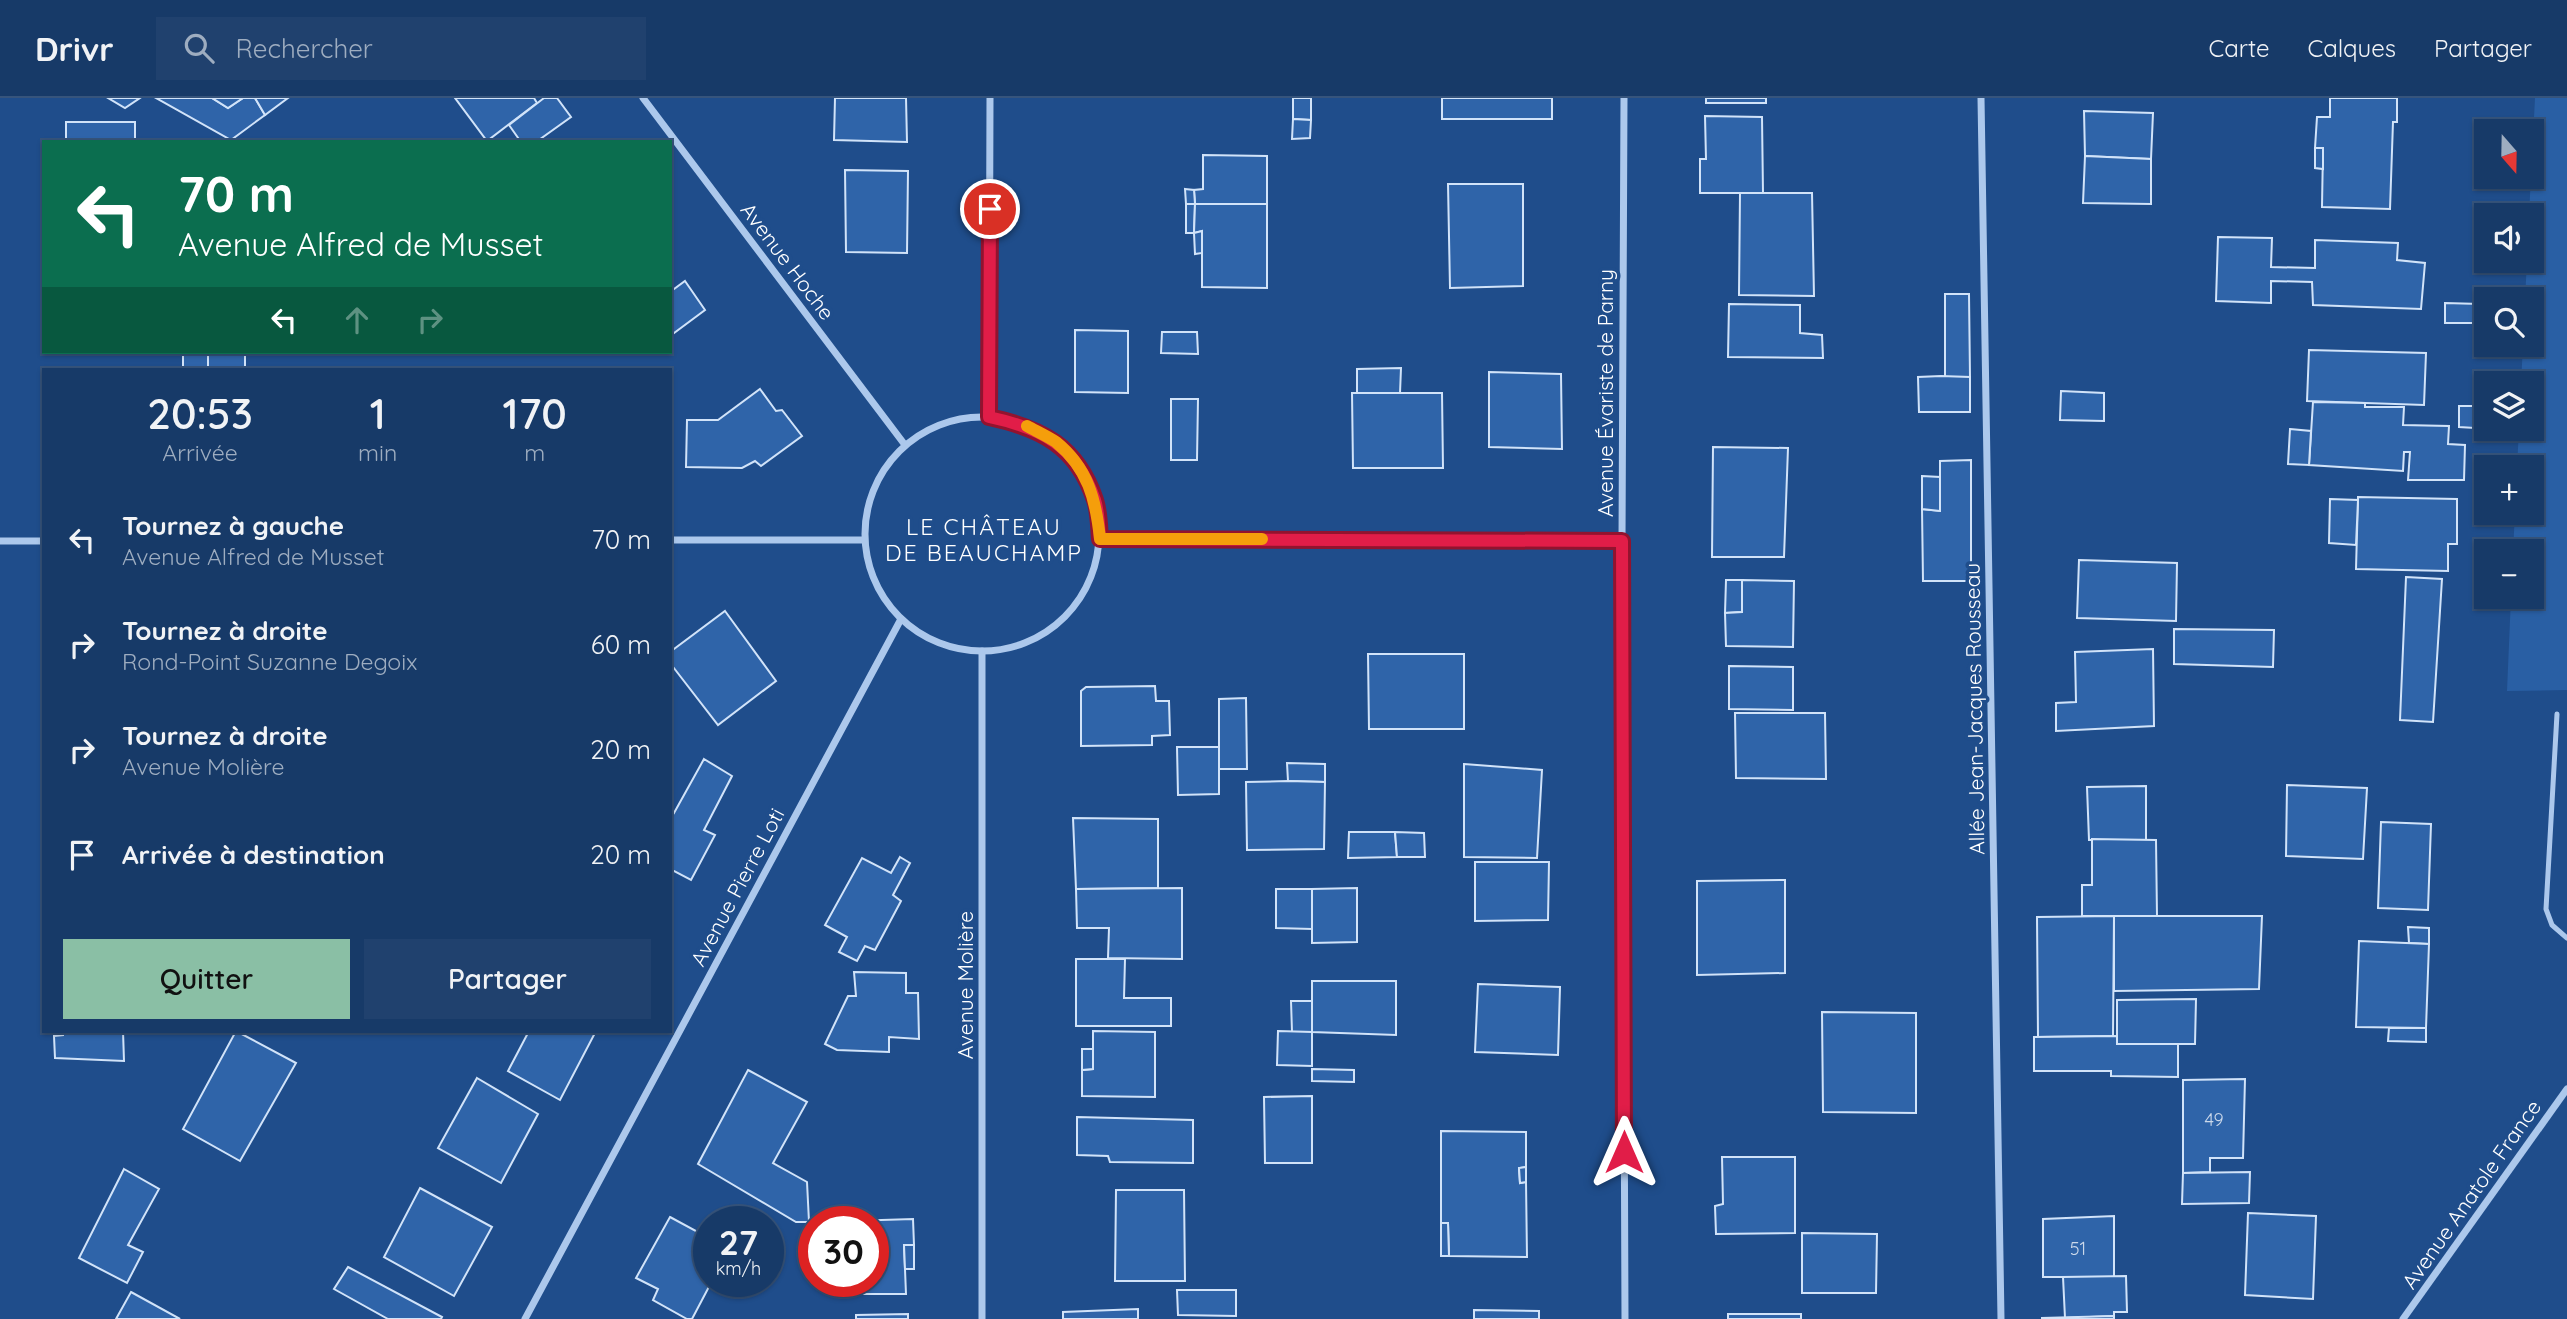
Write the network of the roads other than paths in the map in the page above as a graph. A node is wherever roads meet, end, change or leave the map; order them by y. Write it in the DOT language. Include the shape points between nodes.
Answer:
graph roads {
  1 [pos="643,98"];
  2 [pos="990,98"];
  3 [pos="1624,98"];
  4 [pos="1981,98"];
  5 [pos="989,417"];
  6 [pos="905,445"];
  7 [pos="1100,539"];
  8 [pos="672,540"];
  9 [pos="864,540"];
  10 [pos="0,541"];
  11 [pos="42,541"];
  12 [pos="1622,541"];
  13 [pos="901,619"];
  14 [pos="982,652"];
  15 [pos="2557,714"];
  16 [pos="2567,938"];
  17 [pos="2567,1089"];
  18 [pos="525,1319"];
  19 [pos="982,1319"];
  20 [pos="1625,1319"];
  21 [pos="2001,1319"];
  22 [pos="2403,1319"];
  1 -- 6 [label="street, Avenue Hoche"];
  2 -- 5 [label="street"];
  3 -- 12 [label="street, Avenue Évariste de Parny"];
  4 -- 21 [label="street, Allée Jean-Jacques Rousseau"];
  5 -- 6 [label="street" via="959,419 930,429"];
  5 -- 7 [label="street" via="1024,425 1056,442 1081,469 1096,502"];
  6 -- 9 [label="street" via="882,472 868,505"];
  7 -- 12 [label="street"];
  7 -- 14 [label="street" via="1093,573 1076,606 1050,630 1018,646"];
  8 -- 9 [label="street"];
  9 -- 13 [label="street" via="882,596"];
  10 -- 11 [label="street"];
  12 -- 20 [label="street, Avenue Évariste de Parny"];
  13 -- 14 [label="street" via="925,637 953,648"];
  13 -- 18 [label="street, Avenue Pierre Loti"];
  14 -- 19 [label="street, Avenue Molière"];
  15 -- 16 [label="lane" via="2546,909 2552,925"];
  17 -- 22 [label="street, Avenue Anatole France"];
}
